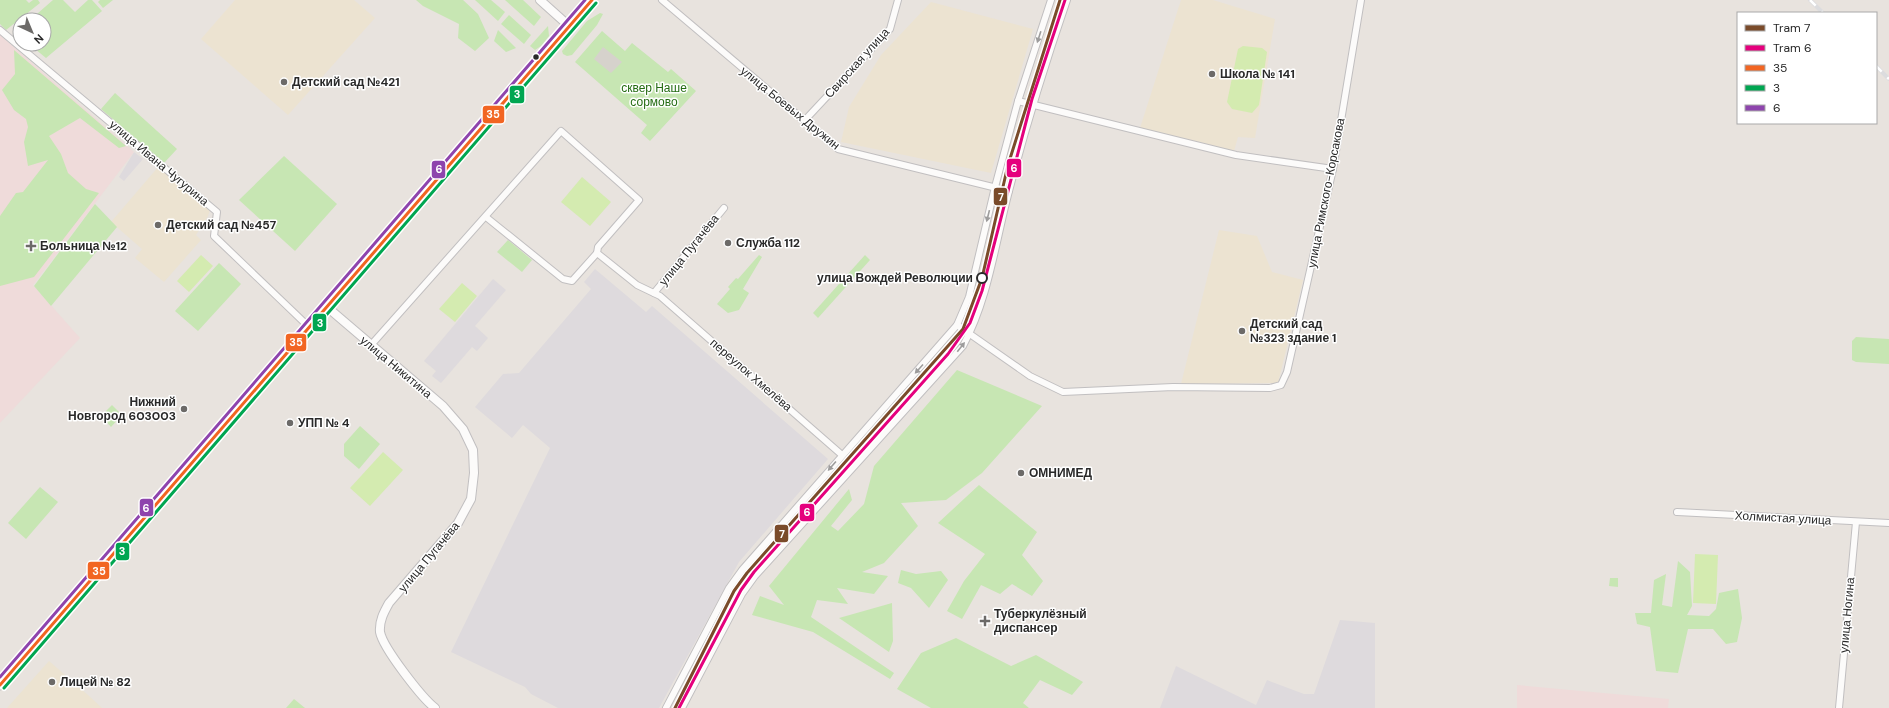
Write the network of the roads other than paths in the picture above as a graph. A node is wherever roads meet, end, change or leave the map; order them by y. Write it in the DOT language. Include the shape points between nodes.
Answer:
graph roads {
  1 [pos="540,0"];
  2 [pos="592,0"];
  3 [pos="662,0"];
  4 [pos="898,0"];
  5 [pos="1051,0"];
  6 [pos="1068,0"];
  7 [pos="1361,0"];
  8 [pos="569,26"];
  9 [pos="0,30"];
  10 [pos="1018,102"];
  11 [pos="1033,105"];
  12 [pos="805,120"];
  13 [pos="1333,169"];
  14 [pos="995,187"];
  15 [pos="1009,190"];
  16 [pos="724,208"];
  17 [pos="486,217"];
  18 [pos="597,253"];
  19 [pos="657,294"];
  20 [pos="326,307"];
  21 [pos="957,325"];
  22 [pos="309,327"];
  23 [pos="969,334"];
  24 [pos="371,345"];
  25 [pos="463,429"];
  26 [pos="842,455"];
  27 [pos="1677,512"];
  28 [pos="1856,522"];
  29 [pos="1889,523"];
  30 [pos="0,685"];
  31 [pos="435,708"];
  32 [pos="666,708"];
  33 [pos="682,708"];
  34 [pos="1839,708"];
  1 -- 8 [label="street"];
  2 -- 8 [label="main road"];
  3 -- 12 [label="street, улица Боевых Дружин"];
  4 -- 12 [label="street, Свирская улица" via="890,29"];
  5 -- 10 [label="street, one-way"];
  6 -- 11 [label="street"];
  7 -- 13 [label="street, улица Римского-Корсакова"];
  8 -- 20 [label="main road"];
  9 -- 22 [label="street, улица Ивана Чугурина" via="217,212 214,236"];
  10 -- 11 [label="street"];
  10 -- 14 [label="street"];
  11 -- 13 [label="street" via="1236,155"];
  11 -- 15 [label="street"];
  12 -- 14 [label="street, улица Боевых Дружин" via="838,149"];
  13 -- 23 [label="street, улица Римского-Корсакова" via="1288,372 1281,385 1270,388 1174,387 1063,392 1030,376"];
  14 -- 15 [label="street, улица Боевых Дружин"];
  14 -- 21 [label="street, one-way" via="969,296"];
  15 -- 23 [label="street" via="983,296"];
  16 -- 19 [label="street, улица Пугачёва"];
  17 -- 18 [label="street" via="563,279 572,281"];
  17 -- 18 [label="street" via="561,131 639,200 598,247"];
  17 -- 24 [label="street"];
  18 -- 19 [label="street, переулок Хмелёва" via="638,285"];
  19 -- 26 [label="street, переулок Хмелёва"];
  20 -- 22 [label="main road"];
  20 -- 24 [label="street, улица Никитина"];
  21 -- 23 [label="street"];
  21 -- 26 [label="street, one-way"];
  22 -- 30 [label="main road"];
  33 -- 23 [label="street, one-way" via="754,576 963,346"];
  24 -- 25 [label="street, улица Никитина" via="443,406"];
  25 -- 31 [label="street, улица Пугачёва" via="473,450 471,499 458,523 390,603 380,624 380,634 394,657 419,692"];
  26 -- 32 [label="street, one-way" via="742,570"];
  27 -- 28 [label="street, Холмистая улица"];
  28 -- 29 [label="street, Холмистая улица"];
  28 -- 34 [label="street, улица Ногина"];
}
